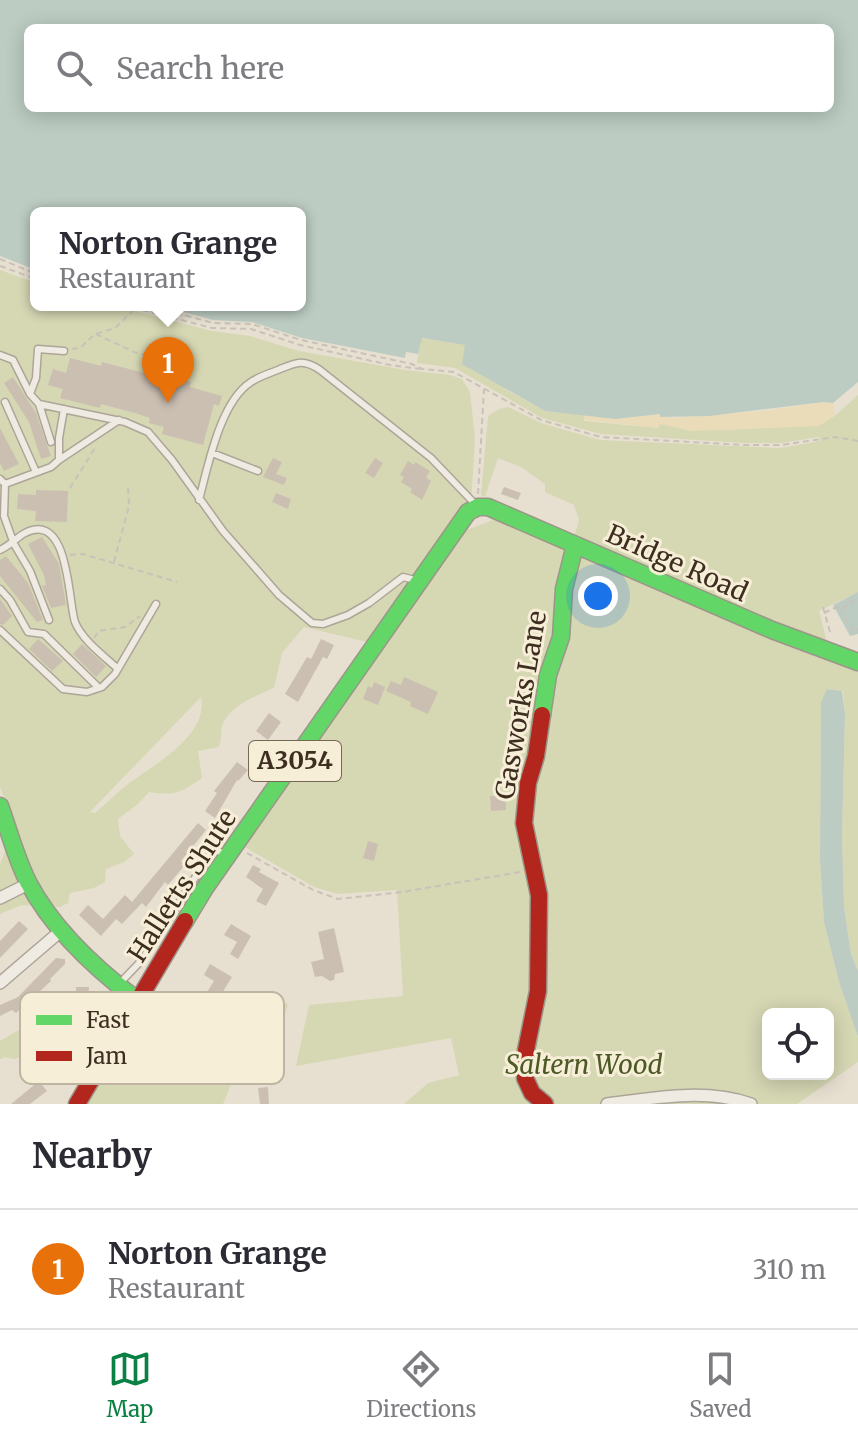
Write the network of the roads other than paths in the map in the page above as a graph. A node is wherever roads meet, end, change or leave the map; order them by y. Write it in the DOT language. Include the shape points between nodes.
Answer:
graph roads {
  1 [pos="64,351"];
  2 [pos="0,355"];
  3 [pos="30,394"];
  4 [pos="5,402"];
  5 [pos="39,404"];
  6 [pos="64,409"];
  7 [pos="119,420"];
  8 [pos="51,442"];
  9 [pos="212,453"];
  10 [pos="59,460"];
  11 [pos="258,471"];
  12 [pos="36,472"];
  13 [pos="3,482"];
  14 [pos="199,500"];
  15 [pos="478,507"];
  16 [pos="14,544"];
  17 [pos="575,545"];
  18 [pos="0,550"];
  19 [pos="419,581"];
  20 [pos="0,589"];
  21 [pos="156,604"];
  22 [pos="49,620"];
  23 [pos="0,630"];
  24 [pos="858,662"];
  25 [pos="118,669"];
  26 [pos="99,688"];
  27 [pos="0,806"];
  28 [pos="232,850"];
  29 [pos="28,884"];
  30 [pos="0,898"];
  31 [pos="63,929"];
  32 [pos="0,983"];
  33 [pos="117,986"];
  34 [pos="126,992"];
  35 [pos="142,992"];
  36 [pos="89,1084"];
  37 [pos="77,1104"];
  38 [pos="545,1104"];
  39 [pos="607,1104"];
  40 [pos="751,1104"];
  1 -- 3 [label="lane" via="38,349"];
  2 -- 3 [label="lane" via="13,360"];
  3 -- 5 [label="lane"];
  4 -- 12 [label="lane"];
  5 -- 6 [label="lane"];
  5 -- 8 [label="lane"];
  6 -- 7 [label="lane"];
  6 -- 10 [label="lane"];
  7 -- 10 [label="lane"];
  7 -- 14 [label="lane" via="148,432"];
  9 -- 11 [label="lane"];
  9 -- 14 [label="lane"];
  9 -- 15 [label="lane" via="237,394 263,376 300,361 310,363 431,458"];
  10 -- 12 [label="lane"];
  12 -- 13 [label="lane"];
  13 -- 16 [label="lane" via="4,516"];
  14 -- 19 [label="lane" via="265,580 312,623 348,615 403,577"];
  15 -- 17 [label="main road, Bridge Road"];
  15 -- 19 [label="main road, Halletts Shute / A3054" via="468,512"];
  16 -- 18 [label="lane"];
  16 -- 22 [label="lane"];
  16 -- 25 [label="lane" via="25,533 49,533 64,555 76,624"];
  17 -- 24 [label="main road, Bridge Road"];
  17 -- 38 [label="main road, Gasworks Lane" via="524,823 539,895 538,991 525,1078"];
  19 -- 28 [label="main road, Halletts Shute / A3054"];
  20 -- 26 [label="lane" via="28,632 44,634"];
  21 -- 25 [label="lane"];
  23 -- 26 [label="lane" via="63,689"];
  25 -- 26 [label="lane"];
  27 -- 29 [label="main road"];
  28 -- 33 [label="lane" via="209,856 142,960"];
  28 -- 35 [label="main road, Halletts Shute / A3054"];
  29 -- 30 [label="street"];
  29 -- 31 [label="main road"];
  31 -- 32 [label="street"];
  31 -- 33 [label="main road"];
  33 -- 34 [label="main road"];
  36 -- 37 [label="main road, Halletts Shute / A3054"];
  39 -- 40 [label="street" via="693,1095"];
}
